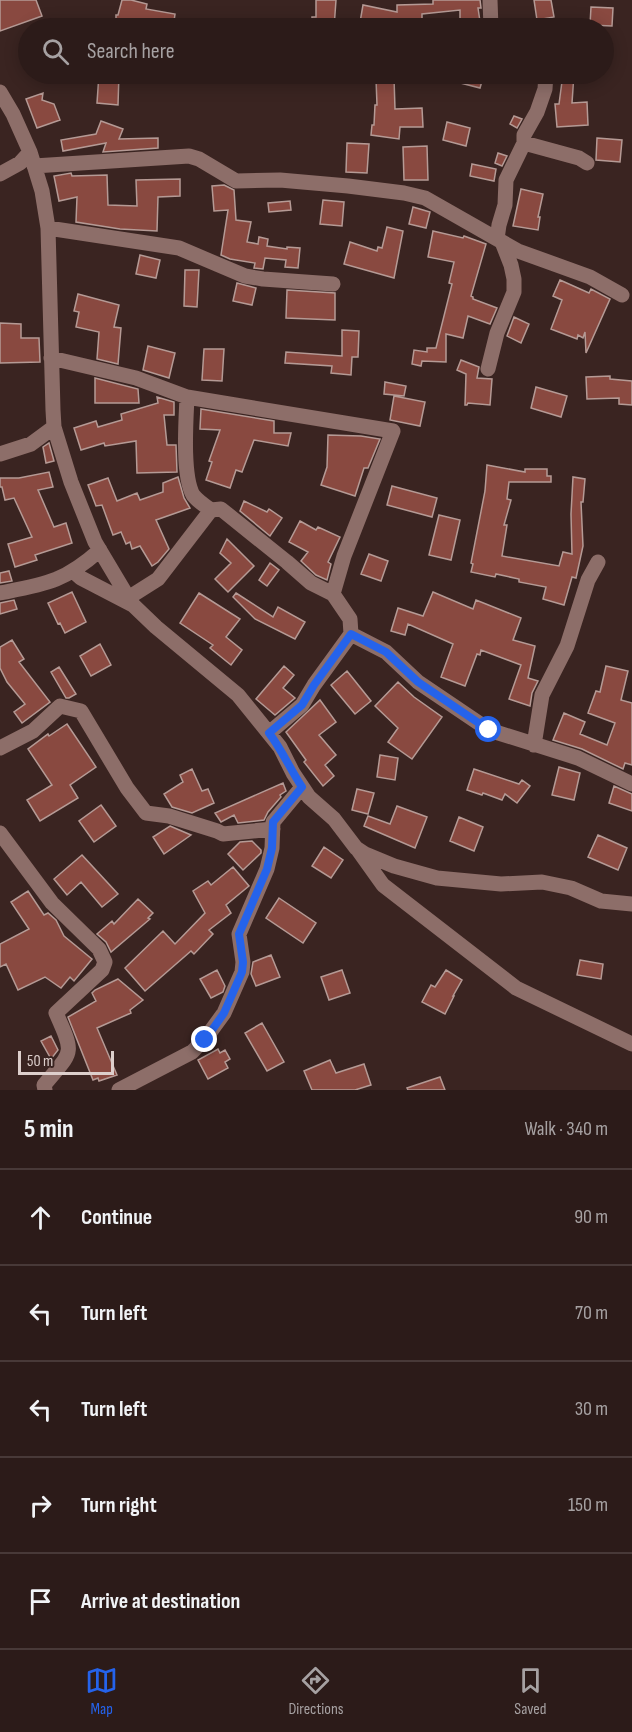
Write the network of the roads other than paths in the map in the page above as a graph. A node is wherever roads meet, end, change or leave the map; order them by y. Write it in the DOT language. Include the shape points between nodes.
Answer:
graph roads {
  1 [pos="490,0"];
  2 [pos="491,18"];
  3 [pos="545,84"];
  4 [pos="0,92"];
  5 [pos="524,143"];
  6 [pos="32,159"];
  7 [pos="587,163"];
  8 [pos="0,174"];
  9 [pos="48,228"];
  10 [pos="500,241"];
  11 [pos="333,284"];
  12 [pos="622,295"];
  13 [pos="51,358"];
  14 [pos="488,369"];
  15 [pos="187,397"];
  16 [pos="54,427"];
  17 [pos="0,454"];
  18 [pos="211,510"];
  19 [pos="100,550"];
  20 [pos="598,562"];
  21 [pos="74,572"];
  22 [pos="0,593"];
  23 [pos="333,594"];
  24 [pos="130,601"];
  25 [pos="351,634"];
  26 [pos="269,733"];
  27 [pos="534,745"];
  28 [pos="0,748"];
  29 [pos="632,784"];
  30 [pos="302,787"];
  31 [pos="273,829"];
  32 [pos="2,843"];
  33 [pos="356,848"];
  34 [pos="632,904"];
  35 [pos="632,1044"];
  36 [pos="45,1090"];
  37 [pos="119,1090"];
  1 -- 2 [label="street"];
  3 -- 5 [label="street"];
  4 -- 6 [label="street"];
  5 -- 7 [label="street"];
  5 -- 10 [label="street" via="506,180"];
  6 -- 8 [label="street"];
  6 -- 9 [label="street"];
  6 -- 10 [label="street" via="189,156 236,181 280,180 404,193 425,198"];
  9 -- 11 [label="street" via="179,248 245,276"];
  9 -- 13 [label="street"];
  10 -- 12 [label="street" via="590,277"];
  10 -- 14 [label="street" via="511,265 514,292 496,333"];
  13 -- 15 [label="street" via="136,378"];
  13 -- 16 [label="street"];
  15 -- 18 [label="street" via="188,479 193,495"];
  15 -- 23 [label="street" via="393,432"];
  16 -- 17 [label="street" via="31,444"];
  16 -- 19 [label="street" via="71,482"];
  18 -- 23 [label="street" via="221,509 311,583"];
  18 -- 24 [label="street" via="158,579"];
  19 -- 21 [label="street"];
  19 -- 24 [label="street"];
  20 -- 27 [label="street" via="588,580 567,646 542,695"];
  21 -- 22 [label="street" via="42,585"];
  21 -- 24 [label="street"];
  23 -- 25 [label="street" via="350,619"];
  24 -- 26 [label="street" via="238,695"];
  25 -- 26 [label="street" via="302,705"];
  25 -- 27 [label="street" via="386,652 418,682 489,730"];
  26 -- 30 [label="street"];
  27 -- 29 [label="street" via="578,758"];
  28 -- 31 [label="street" via="33,731 60,706 81,711 146,813 169,816 223,834"];
  30 -- 31 [label="street" via="276,817"];
  30 -- 33 [label="street"];
  31 -- 37 [label="street" via="267,869 239,934 242,972 224,1013 192,1052"];
  32 -- 36 [label="street" via="52,903 99,949 105,962 102,970 57,1013 70,1049 44,1085"];
  33 -- 34 [label="street" via="394,866 437,878 501,884 542,882 571,888 601,901"];
  33 -- 35 [label="street" via="383,885 516,988"];
}
